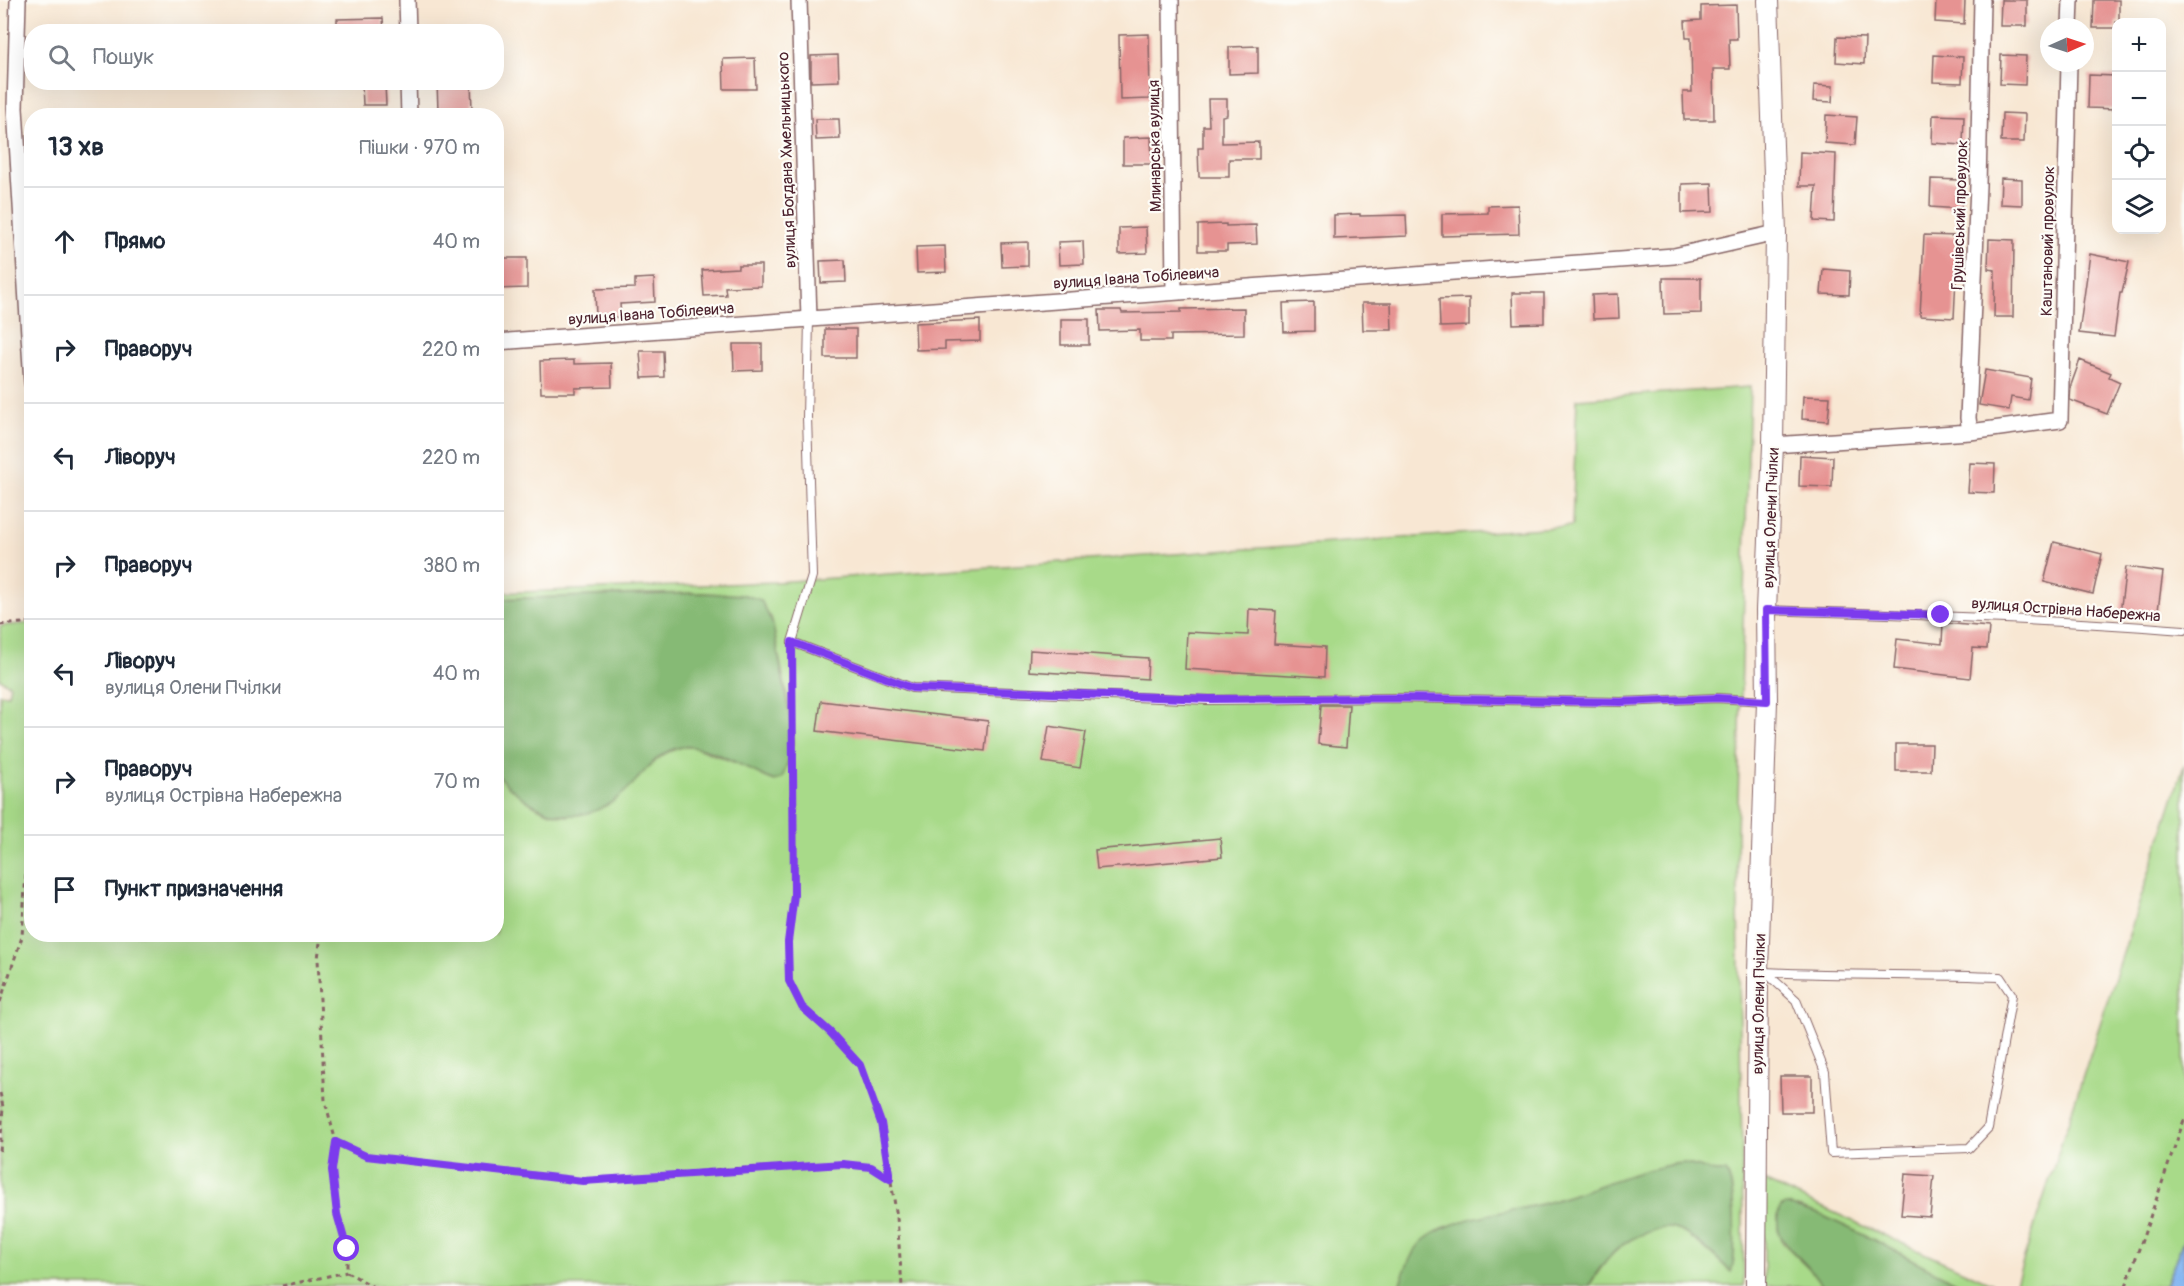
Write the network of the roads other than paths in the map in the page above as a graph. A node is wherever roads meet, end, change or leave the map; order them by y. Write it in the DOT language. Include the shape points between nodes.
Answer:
graph roads {
  1 [pos="18,0"];
  2 [pos="407,0"];
  3 [pos="799,0"];
  4 [pos="1171,0"];
  5 [pos="1768,0"];
  6 [pos="1982,0"];
  7 [pos="2071,0"];
  8 [pos="2070,18"];
  9 [pos="408,24"];
  10 [pos="2069,72"];
  11 [pos="408,90"];
  12 [pos="409,108"];
  13 [pos="1776,234"];
  14 [pos="24,254"];
  15 [pos="1174,292"];
  16 [pos="809,320"];
  17 [pos="504,341"];
  18 [pos="1970,432"];
  19 [pos="1773,445"];
  20 [pos="1766,610"];
  21 [pos="2184,630"];
  22 [pos="1767,701"];
  23 [pos="1761,972"];
  24 [pos="1756,1286"];
  1 -- 14 [label="street" via="15,108"];
  2 -- 9 [label="street"];
  3 -- 16 [label="street, вулиця Богдана Хмельницького"];
  4 -- 15 [label="street, Млинарська вулиця"];
  5 -- 13 [label="street, вулиця Олени Пчілки"];
  6 -- 18 [label="street, Грушівський провулок"];
  7 -- 8 [label="street"];
  10 -- 18 [label="street, Каштановий провулок" via="2060,420"];
  11 -- 12 [label="street"];
  13 -- 15 [label="street, вулиця Івана Тобілевича" via="1674,256"];
  13 -- 19 [label="street, вулиця Олени Пчілки"];
  15 -- 16 [label="street, вулиця Івана Тобілевича"];
  16 -- 17 [label="street, вулиця Івана Тобілевича"];
  16 -- 22 [label="lane" via="807,417 812,576 792,642 912,688 1209,699"];
  18 -- 19 [label="street"];
  19 -- 20 [label="street, вулиця Олени Пчілки"];
  20 -- 21 [label="lane, вулиця Острівна Набережна" via="1974,616"];
  20 -- 22 [label="street, вулиця Олени Пчілки"];
  22 -- 23 [label="street, вулиця Олени Пчілки"];
  23 -- 23 [label="lane" via="2000,977 2012,995 1988,1128 1968,1148 1832,1153 1825,1071 1796,1000"];
  23 -- 24 [label="street, вулиця Олени Пчілки"];
}
